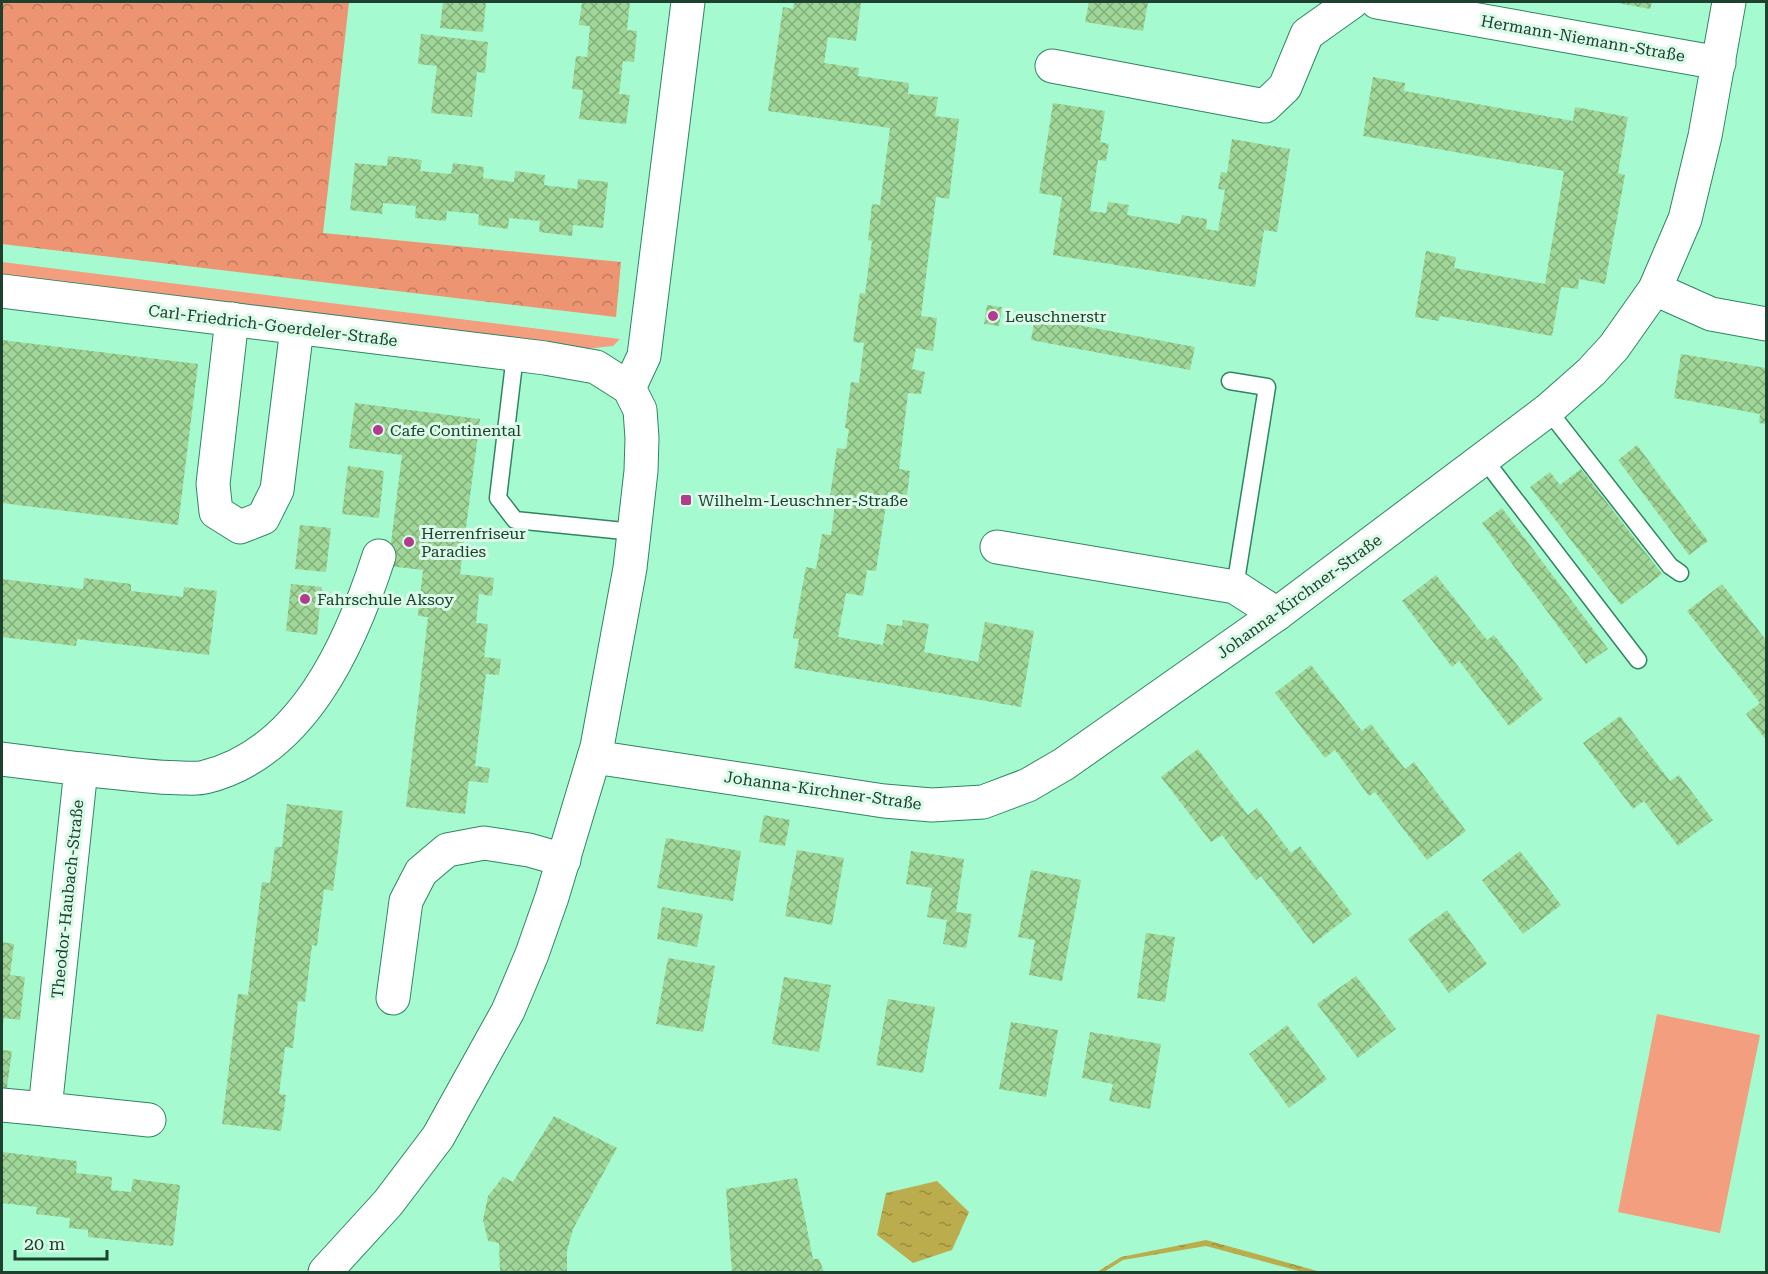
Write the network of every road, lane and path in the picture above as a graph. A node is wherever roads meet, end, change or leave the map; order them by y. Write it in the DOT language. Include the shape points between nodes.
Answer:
graph roads {
  1 [pos="688,2"];
  2 [pos="1352,2"];
  3 [pos="1377,2"];
  4 [pos="1730,2"];
  5 [pos="1719,63"];
  6 [pos="1052,66"];
  7 [pos="1655,289"];
  8 [pos="2,291"];
  9 [pos="232,320"];
  10 [pos="1767,324"];
  11 [pos="297,328"];
  12 [pos="530,356"];
  13 [pos="1230,381"];
  14 [pos="629,388"];
  15 [pos="1548,410"];
  16 [pos="1484,459"];
  17 [pos="634,532"];
  18 [pos="997,547"];
  19 [pos="379,556"];
  20 [pos="1680,573"];
  21 [pos="1235,587"];
  22 [pos="1277,614"];
  23 [pos="1638,660"];
  24 [pos="594,757"];
  25 [pos="2,759"];
  26 [pos="81,769"];
  27 [pos="564,860"];
  28 [pos="393,998"];
  29 [pos="2,1105"];
  30 [pos="45,1109"];
  31 [pos="149,1120"];
  32 [pos="325,1272"];
  1 -- 14 [label="street" via="644,356"];
  2 -- 6 [label="street" via="1307,34 1285,87 1265,105"];
  3 -- 5 [label="street, Hermann-Niemann-Straße"];
  4 -- 5 [label="street, Johanna-Kirchner-Straße"];
  5 -- 7 [label="street, Johanna-Kirchner-Straße" via="1685,219"];
  7 -- 10 [label="street" via="1711,314"];
  7 -- 15 [label="street, Johanna-Kirchner-Straße" via="1614,347"];
  8 -- 9 [label="street, Carl-Friedrich-Goerdeler-Straße"];
  9 -- 11 [label="street, Carl-Friedrich-Goerdeler-Straße"];
  9 -- 11 [label="street" via="213,484 216,512 240,527 262,518 277,490"];
  11 -- 12 [label="street, Carl-Friedrich-Goerdeler-Straße"];
  12 -- 14 [label="street" via="596,368"];
  12 -- 17 [label="lane" via="498,498 515,520"];
  13 -- 21 [label="lane" via="1268,387"];
  14 -- 17 [label="street" via="640,410 642,438"];
  15 -- 16 [label="street, Johanna-Kirchner-Straße"];
  15 -- 20 [label="lane" via="1670,566"];
  16 -- 22 [label="street, Johanna-Kirchner-Straße"];
  16 -- 23 [label="lane"];
  17 -- 24 [label="street"];
  18 -- 21 [label="street"];
  19 -- 26 [label="street" via="339,654 316,691 289,728 248,761 204,778"];
  21 -- 22 [label="street"];
  22 -- 24 [label="street, Johanna-Kirchner-Straße" via="1081,754 1028,785 983,802 932,805 884,801"];
  24 -- 27 [label="street"];
  25 -- 26 [label="street"];
  26 -- 30 [label="street, Theodor-Haubach-Straße"];
  27 -- 28 [label="street" via="484,843 447,850 421,872 406,901"];
  27 -- 32 [label="street" via="508,1011 438,1137 388,1203"];
  29 -- 30 [label="street"];
  30 -- 31 [label="street"];
}
